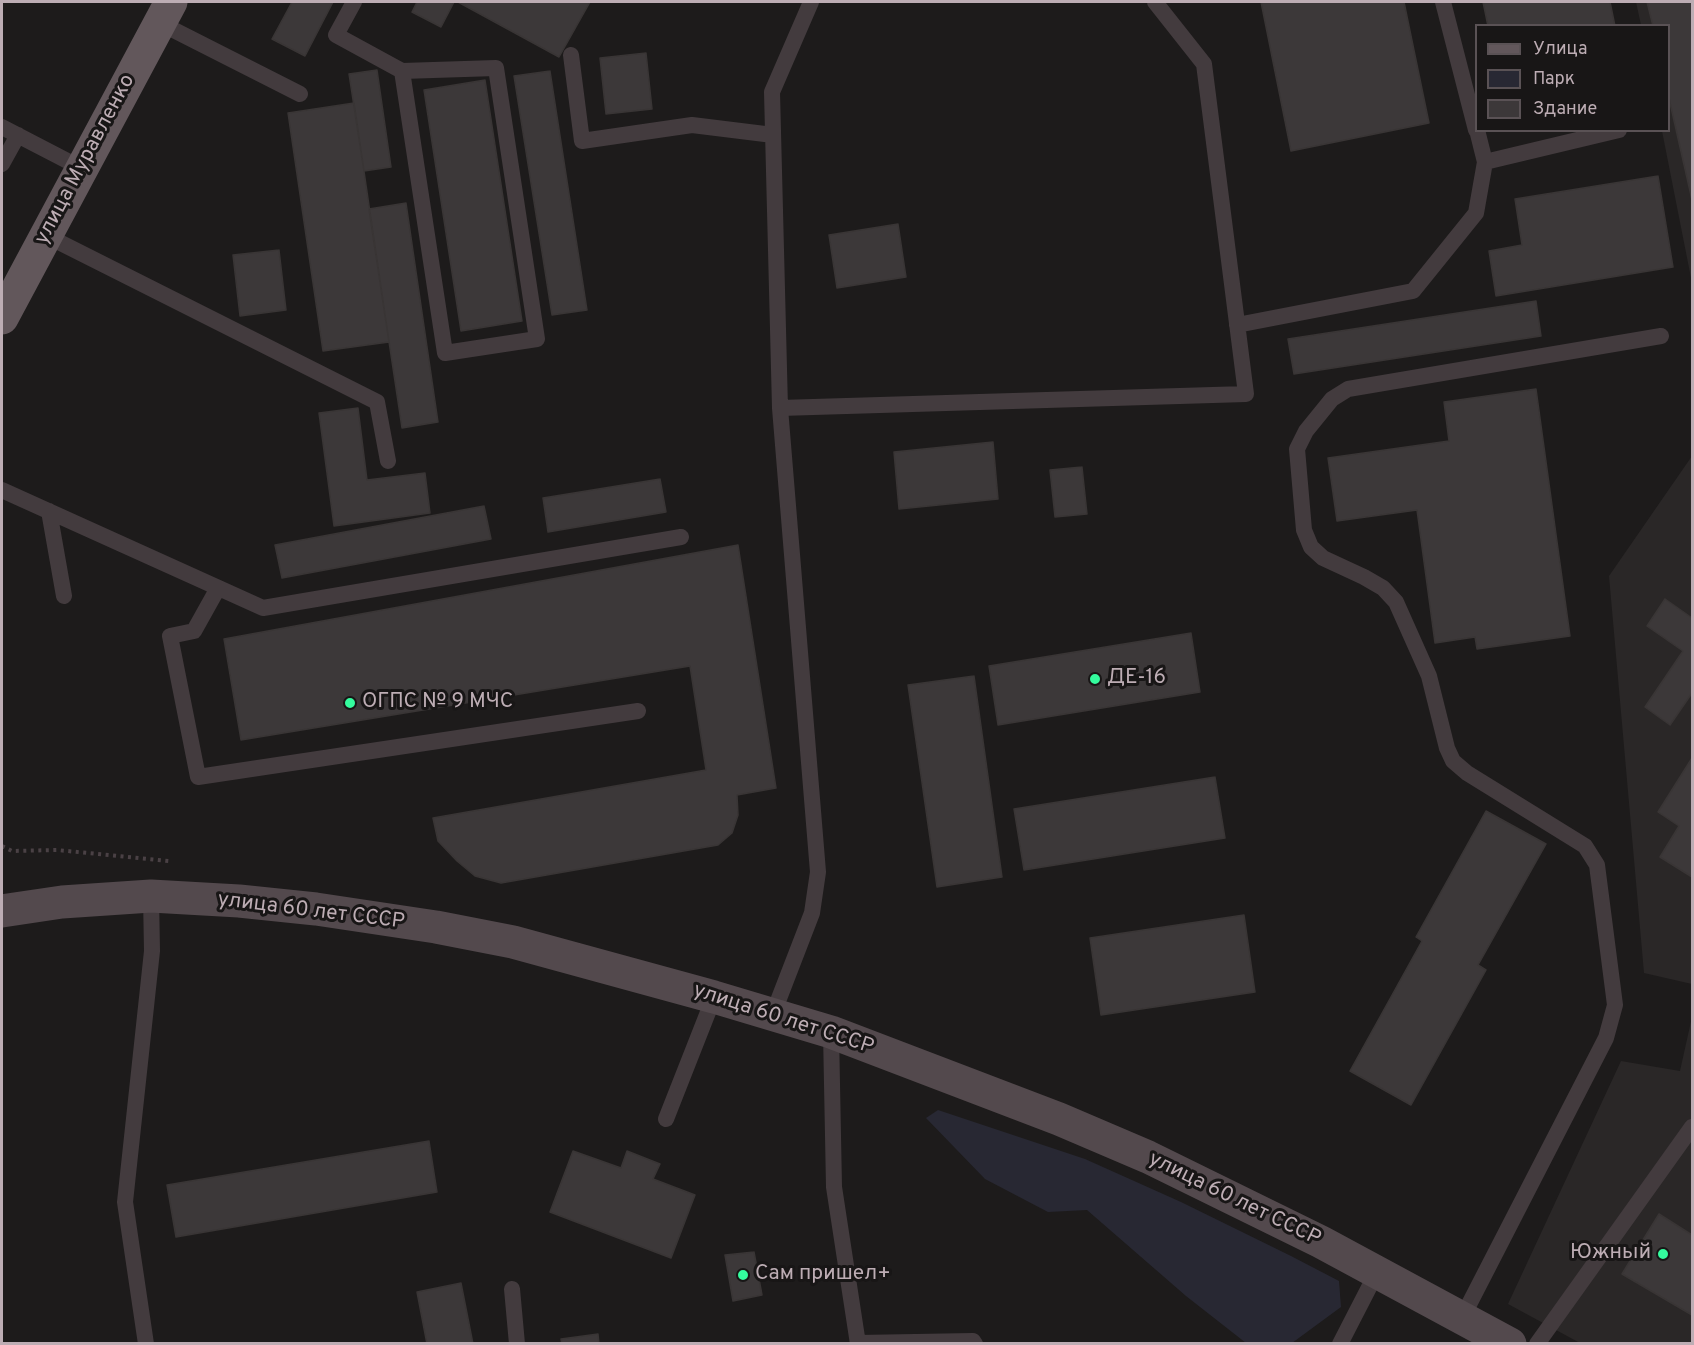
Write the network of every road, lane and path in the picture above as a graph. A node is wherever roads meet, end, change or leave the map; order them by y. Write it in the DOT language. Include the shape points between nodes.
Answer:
graph roads {
  1 [pos="354,2"];
  2 [pos="812,2"];
  3 [pos="1155,2"];
  4 [pos="1443,2"];
  5 [pos="165,12"];
  6 [pos="570,55"];
  7 [pos="402,71"];
  8 [pos="300,94"];
  9 [pos="1475,122"];
  10 [pos="2,127"];
  11 [pos="1478,132"];
  12 [pos="1611,132"];
  13 [pos="18,135"];
  14 [pos="773,135"];
  15 [pos="1485,162"];
  16 [pos="2,164"];
  17 [pos="81,168"];
  18 [pos="45,235"];
  19 [pos="2,318"];
  20 [pos="1237,325"];
  21 [pos="1660,336"];
  22 [pos="780,408"];
  23 [pos="388,461"];
  24 [pos="2,490"];
  25 [pos="49,511"];
  26 [pos="681,537"];
  27 [pos="218,588"];
  28 [pos="64,596"];
  29 [pos="638,711"];
  30 [pos="151,896"];
  31 [pos="2,911"];
  32 [pos="714,997"];
  33 [pos="773,1014"];
  34 [pos="831,1032"];
  35 [pos="666,1119"];
  36 [pos="1692,1127"];
  37 [pos="1377,1272"];
  38 [pos="512,1289"];
  39 [pos="1462,1318"];
  40 [pos="858,1343"];
  41 [pos="146,1344"];
  42 [pos="517,1344"];
  43 [pos="975,1344"];
  44 [pos="1340,1344"];
  45 [pos="1510,1344"];
  46 [pos="1537,1344"];
  1 -- 7 [label="lane" via="336,35"];
  2 -- 14 [label="lane" via="771,92"];
  3 -- 20 [label="lane" via="1204,64"];
  4 -- 9 [label="lane"];
  5 -- 8 [label="lane"];
  5 -- 17 [label="main road, улица Муравленко"];
  6 -- 14 [label="lane" via="582,141 693,125"];
  7 -- 7 [label="lane" via="445,353 537,339 496,68"];
  10 -- 13 [label="lane"];
  11 -- 15 [label="lane"];
  12 -- 15 [label="lane"];
  13 -- 16 [label="lane"];
  13 -- 17 [label="lane"];
  14 -- 22 [label="lane"];
  15 -- 20 [label="lane" via="1476,213 1413,291"];
  17 -- 18 [label="main road, улица Муравленко"];
  18 -- 19 [label="main road, улица Муравленко"];
  18 -- 23 [label="lane" via="377,402"];
  20 -- 22 [label="lane" via="1246,394"];
  21 -- 39 [label="lane" via="1348,389 1332,399 1297,449 1304,530 1311,547 1323,558 1383,588 1396,602 1429,676 1453,761 1585,846 1597,866 1615,1005 1606,1038"];
  22 -- 33 [label="lane" via="818,872 812,913"];
  24 -- 25 [label="lane"];
  25 -- 27 [label="lane"];
  25 -- 28 [label="lane"];
  26 -- 27 [label="lane" via="263,608"];
  27 -- 29 [label="lane" via="194,631 170,636 198,777"];
  30 -- 31 [label="main road, улица 60 лет СССР"];
  30 -- 32 [label="main road, улица 60 лет СССР" via="316,909 436,927 513,942"];
  30 -- 41 [label="lane" via="152,951 125,1202"];
  32 -- 33 [label="main road, улица 60 лет СССР"];
  32 -- 35 [label="lane"];
  33 -- 34 [label="main road, улица 60 лет СССР"];
  34 -- 37 [label="main road, улица 60 лет СССР" via="1148,1157"];
  34 -- 40 [label="lane" via="834,1187"];
  36 -- 46 [label="lane"];
  37 -- 39 [label="main road, улица 60 лет СССР"];
  37 -- 44 [label="lane"];
  38 -- 42 [label="lane"];
  39 -- 45 [label="main road, улица 60 лет СССР"];
  40 -- 43 [label="lane"];
}
